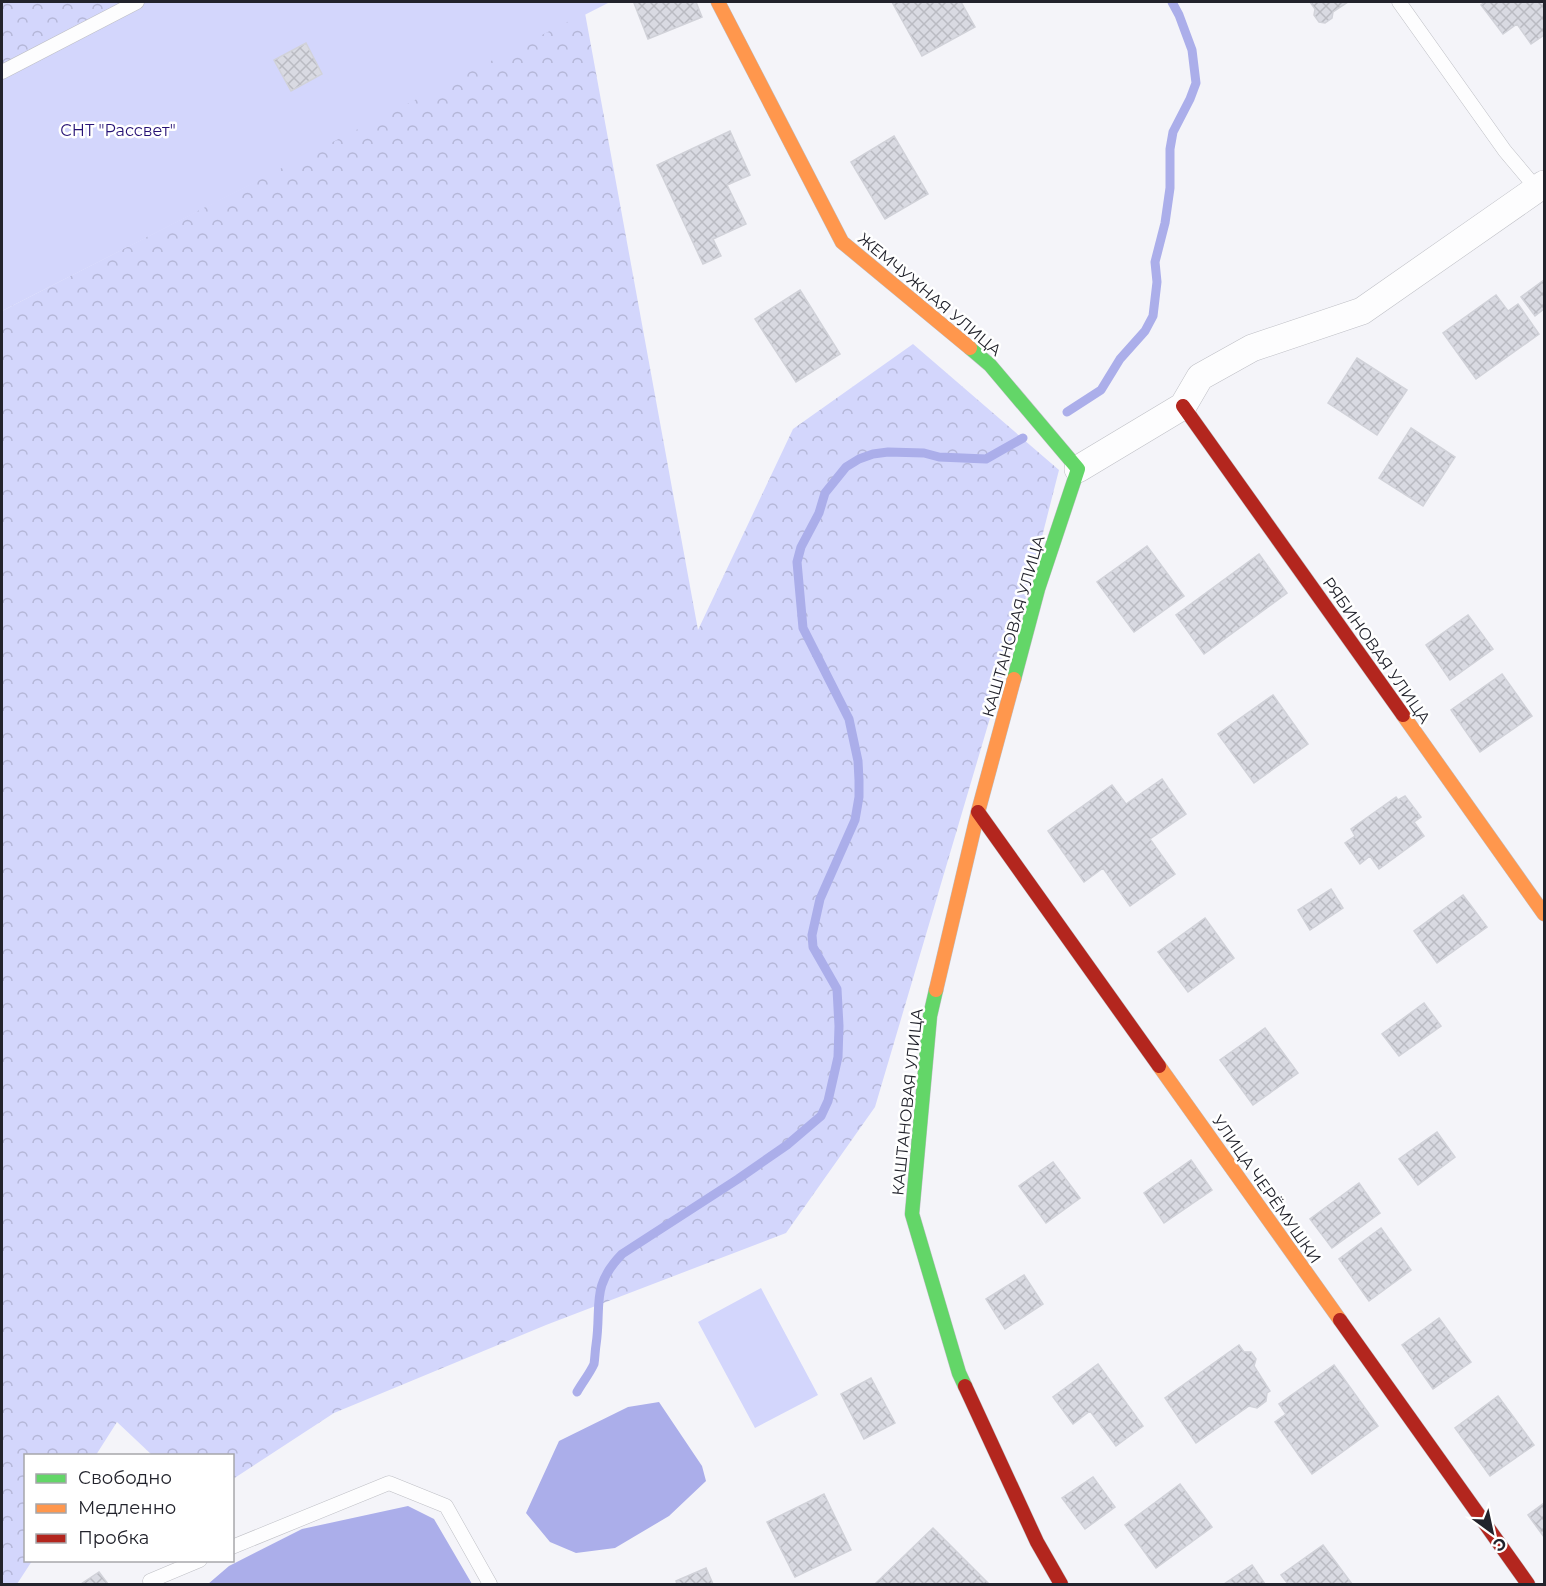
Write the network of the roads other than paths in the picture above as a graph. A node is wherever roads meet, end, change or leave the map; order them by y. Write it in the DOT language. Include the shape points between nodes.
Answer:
graph roads {
  1 [pos="137,2"];
  2 [pos="718,2"];
  3 [pos="1399,2"];
  4 [pos="2,72"];
  5 [pos="1542,191"];
  6 [pos="1183,406"];
  7 [pos="1078,469"];
  8 [pos="978,812"];
  9 [pos="1545,914"];
  10 [pos="234,1546"];
  11 [pos="196,1562"];
  12 [pos="150,1581"];
  13 [pos="490,1584"];
  14 [pos="1061,1584"];
  15 [pos="1528,1584"];
  1 -- 4 [label="lane"];
  2 -- 7 [label="street, ЖЕМЧУЖНАЯ УЛИЦА" via="842,242 990,365"];
  3 -- 5 [label="lane" via="1505,151"];
  5 -- 6 [label="street" via="1362,310 1252,348 1200,377"];
  6 -- 7 [label="street"];
  6 -- 9 [label="street, РЯБИНОВАЯ УЛИЦА"];
  7 -- 8 [label="street, КАШТАНОВАЯ УЛИЦА" via="1038,589"];
  8 -- 14 [label="street, КАШТАНОВАЯ УЛИЦА" via="930,1016 912,1214 958,1373 1037,1542"];
  8 -- 15 [label="street, УЛИЦА ЧЕРЁМУШКИ"];
  10 -- 13 [label="lane" via="389,1482 446,1506"];
  11 -- 12 [label="lane"];
}
